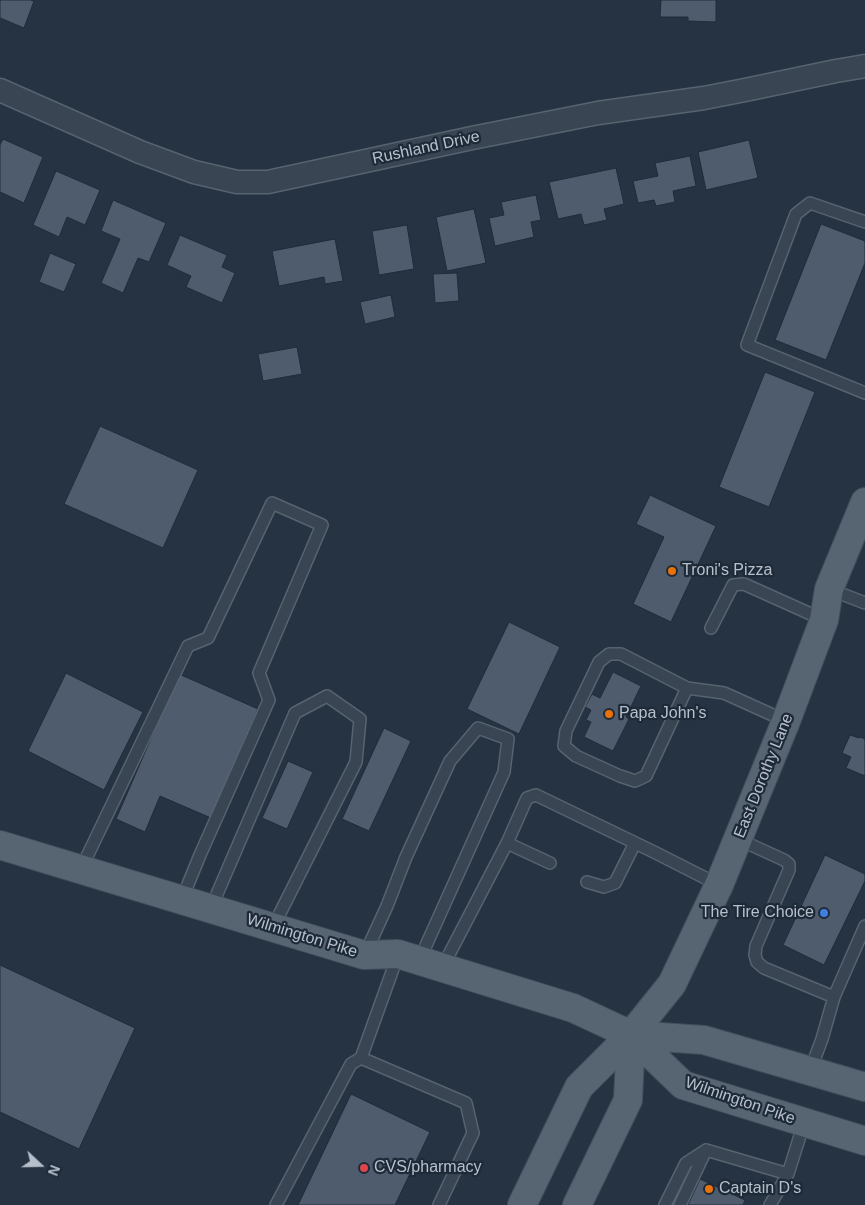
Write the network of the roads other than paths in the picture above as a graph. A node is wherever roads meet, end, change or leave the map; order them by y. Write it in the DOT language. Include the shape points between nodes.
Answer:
graph roads {
  1 [pos="865,66"];
  2 [pos="0,90"];
  3 [pos="865,222"];
  4 [pos="865,394"];
  5 [pos="865,502"];
  6 [pos="828,589"];
  7 [pos="865,603"];
  8 [pos="824,620"];
  9 [pos="711,628"];
  10 [pos="687,688"];
  11 [pos="786,721"];
  12 [pos="738,839"];
  13 [pos="506,843"];
  14 [pos="635,843"];
  15 [pos="0,845"];
  16 [pos="550,863"];
  17 [pos="81,869"];
  18 [pos="587,882"];
  19 [pos="719,885"];
  20 [pos="182,899"];
  21 [pos="211,908"];
  22 [pos="865,926"];
  23 [pos="273,927"];
  24 [pos="364,955"];
  25 [pos="420,961"];
  26 [pos="834,997"];
  27 [pos="630,1035"];
  28 [pos="361,1058"];
  29 [pos="810,1071"];
  30 [pos="865,1088"];
  31 [pos="804,1123"];
  32 [pos="865,1141"];
  33 [pos="706,1150"];
  34 [pos="788,1174"];
  35 [pos="276,1205"];
  36 [pos="439,1205"];
  37 [pos="522,1205"];
  38 [pos="577,1205"];
  39 [pos="665,1205"];
  40 [pos="680,1205"];
  41 [pos="770,1205"];
  1 -- 2 [label="street, Rushland Drive" via="737,92 598,113 268,182 237,182 194,172 140,152"];
  3 -- 4 [label="lane" via="810,202 796,214 747,345"];
  5 -- 6 [label="main road, East Dorothy Lane"];
  6 -- 7 [label="lane"];
  6 -- 8 [label="main road, East Dorothy Lane"];
  8 -- 9 [label="lane" via="744,584 733,585"];
  8 -- 11 [label="main road, East Dorothy Lane"];
  10 -- 10 [label="lane" via="621,654 609,654 599,662 586,688 566,731 564,746 576,756 620,776 635,781 646,776"];
  10 -- 11 [label="lane" via="724,693"];
  11 -- 12 [label="main road, East Dorothy Lane"];
  12 -- 19 [label="main road, East Dorothy Lane"];
  12 -- 26 [label="lane" via="789,864 756,946 757,962 764,968"];
  13 -- 14 [label="lane" via="527,798 536,795"];
  13 -- 16 [label="lane"];
  13 -- 25 [label="lane"];
  14 -- 18 [label="lane" via="614,883 604,888"];
  14 -- 19 [label="lane"];
  15 -- 17 [label="main road, Wilmington Pike"];
  17 -- 20 [label="main road, Wilmington Pike"];
  17 -- 20 [label="lane" via="188,646 208,638 272,503 322,524 259,673 269,700"];
  19 -- 27 [label="main road, East Dorothy Lane" via="672,984"];
  20 -- 21 [label="main road, Wilmington Pike"];
  21 -- 23 [label="main road, Wilmington Pike"];
  21 -- 23 [label="lane" via="295,712 327,696 360,719 356,762"];
  22 -- 26 [label="lane"];
  23 -- 24 [label="main road, Wilmington Pike"];
  24 -- 25 [label="main road, Wilmington Pike"];
  24 -- 25 [label="lane" via="450,761 478,728 508,739 504,772"];
  25 -- 27 [label="main road, Wilmington Pike" via="572,1008"];
  25 -- 28 [label="lane"];
  26 -- 29 [label="lane"];
  27 -- 29 [label="main road, Wilmington Pike" via="704,1040"];
  27 -- 31 [label="main road, Wilmington Pike" via="683,1085"];
  27 -- 37 [label="main road, East Dorothy Lane" via="579,1087"];
  27 -- 38 [label="main road" via="628,1100"];
  28 -- 35 [label="lane" via="351,1064"];
  28 -- 36 [label="lane" via="466,1103 473,1133"];
  29 -- 30 [label="main road, Wilmington Pike"];
  31 -- 32 [label="main road, Wilmington Pike"];
  31 -- 34 [label="lane"];
  33 -- 34 [label="lane"];
  33 -- 39 [label="lane" via="686,1163"];
  33 -- 40 [label="lane"];
  34 -- 41 [label="lane"];
}
